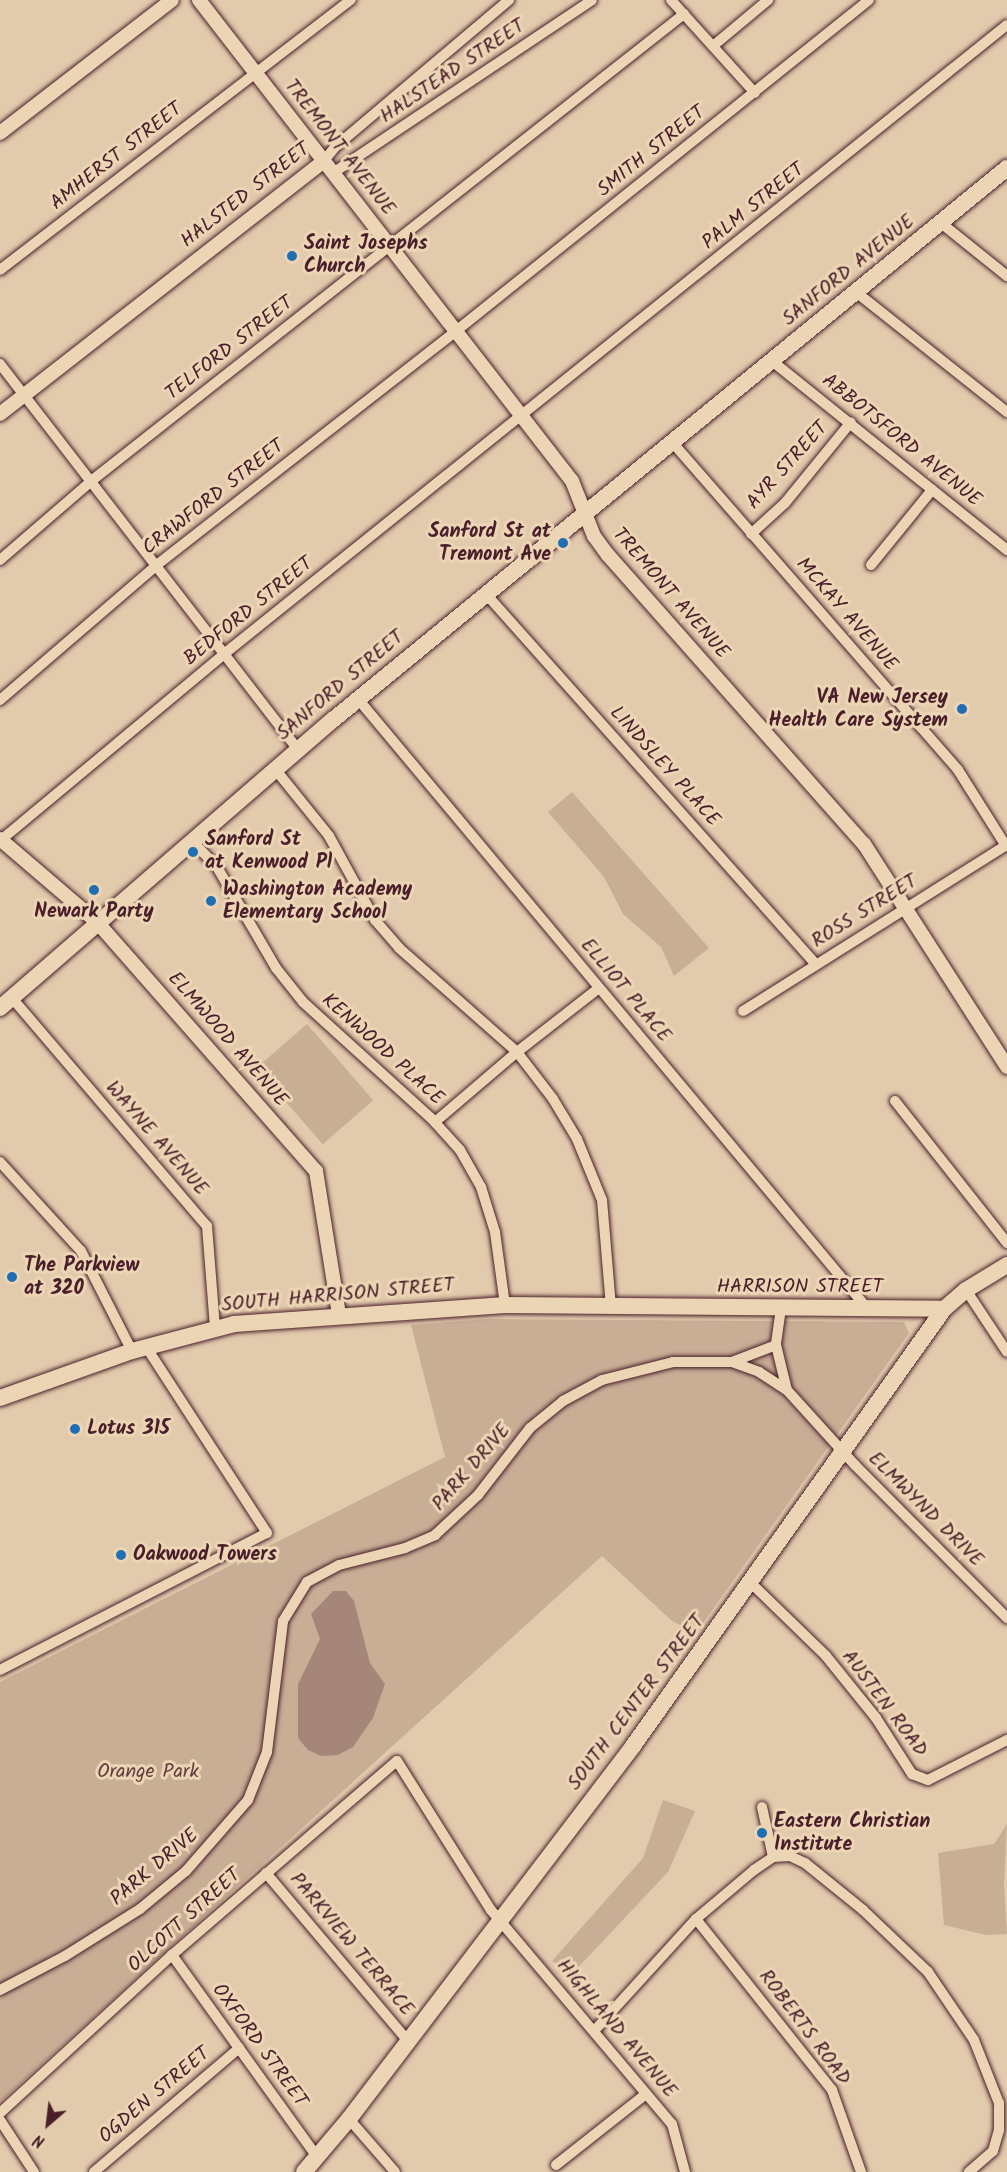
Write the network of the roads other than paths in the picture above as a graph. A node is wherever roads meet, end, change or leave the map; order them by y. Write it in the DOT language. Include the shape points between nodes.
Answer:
graph roads {
  1 [pos="172,0"];
  2 [pos="199,0"];
  3 [pos="351,0"];
  4 [pos="509,0"];
  5 [pos="592,0"];
  6 [pos="672,0"];
  7 [pos="768,0"];
  8 [pos="869,0"];
  9 [pos="684,14"];
  10 [pos="1007,25"];
  11 [pos="713,46"];
  12 [pos="256,73"];
  13 [pos="755,93"];
  14 [pos="0,133"];
  15 [pos="324,161"];
  16 [pos="1007,168"];
  17 [pos="333,173"];
  18 [pos="941,223"];
  19 [pos="390,246"];
  20 [pos="0,270"];
  21 [pos="1007,276"];
  22 [pos="856,292"];
  23 [pos="456,331"];
  24 [pos="772,361"];
  25 [pos="0,364"];
  26 [pos="23,394"];
  27 [pos="717,406"];
  28 [pos="1007,412"];
  29 [pos="0,414"];
  30 [pos="522,416"];
  31 [pos="851,422"];
  32 [pos="672,442"];
  33 [pos="92,480"];
  34 [pos="932,490"];
  35 [pos="584,514"];
  36 [pos="751,534"];
  37 [pos="1007,550"];
  38 [pos="0,560"];
  39 [pos="158,564"];
  40 [pos="871,565"];
  41 [pos="486,594"];
  42 [pos="224,654"];
  43 [pos="358,699"];
  44 [pos="0,700"];
  45 [pos="298,749"];
  46 [pos="275,769"];
  47 [pos="0,839"];
  48 [pos="192,841"];
  49 [pos="1006,846"];
  50 [pos="906,906"];
  51 [pos="97,922"];
  52 [pos="816,964"];
  53 [pos="599,988"];
  54 [pos="6,1003"];
  55 [pos="743,1011"];
  56 [pos="517,1052"];
  57 [pos="1007,1067"];
  58 [pos="895,1101"];
  59 [pos="435,1122"];
  60 [pos="0,1162"];
  61 [pos="1007,1243"];
  62 [pos="1007,1265"];
  63 [pos="966,1290"];
  64 [pos="505,1305"];
  65 [pos="611,1307"];
  66 [pos="655,1307"];
  67 [pos="866,1307"];
  68 [pos="781,1308"];
  69 [pos="944,1309"];
  70 [pos="339,1315"];
  71 [pos="215,1327"];
  72 [pos="776,1345"];
  73 [pos="139,1349"];
  74 [pos="1007,1352"];
  75 [pos="732,1362"];
  76 [pos="787,1390"];
  77 [pos="0,1398"];
  78 [pos="844,1453"];
  79 [pos="751,1583"];
  80 [pos="1007,1618"];
  81 [pos="0,1670"];
  82 [pos="1007,1740"];
  83 [pos="397,1761"];
  84 [pos="762,1807"];
  85 [pos="773,1857"];
  86 [pos="266,1873"];
  87 [pos="696,1919"];
  88 [pos="500,1920"];
  89 [pos="172,1955"];
  90 [pos="0,1990"];
  91 [pos="594,2031"];
  92 [pos="408,2041"];
  93 [pos="239,2048"];
  94 [pos="646,2094"];
  95 [pos="0,2113"];
  96 [pos="349,2119"];
  97 [pos="0,2120"];
  98 [pos="317,2157"];
  99 [pos="556,2165"];
  100 [pos="34,2172"];
  101 [pos="94,2172"];
  102 [pos="304,2172"];
  103 [pos="395,2172"];
  104 [pos="685,2172"];
  105 [pos="861,2172"];
  106 [pos="969,2172"];
  1 -- 14 [label="street"];
  2 -- 12 [label="street, TREMONT AVENUE"];
  3 -- 12 [label="street, AMHERST STREET"];
  4 -- 15 [label="street, HALSTED STREET" via="334,147"];
  5 -- 17 [label="street, HALSTEAD STREET"];
  6 -- 9 [label="street"];
  7 -- 11 [label="street"];
  8 -- 13 [label="street, SMITH STREET"];
  9 -- 11 [label="street"];
  9 -- 19 [label="street, TELFORD STREET"];
  10 -- 30 [label="street, PALM STREET"];
  11 -- 13 [label="street"];
  12 -- 15 [label="street, TREMONT AVENUE"];
  12 -- 20 [label="street, AMHERST STREET"];
  13 -- 23 [label="street, SMITH STREET"];
  15 -- 17 [label="street, TREMONT AVENUE"];
  15 -- 26 [label="street, HALSTED STREET"];
  16 -- 18 [label="main road, SANFORD AVENUE"];
  17 -- 19 [label="street, TREMONT AVENUE"];
  18 -- 21 [label="street"];
  18 -- 22 [label="main road, SANFORD AVENUE"];
  19 -- 23 [label="street, TREMONT AVENUE"];
  19 -- 33 [label="street, TELFORD STREET"];
  22 -- 24 [label="main road, SANFORD AVENUE"];
  22 -- 28 [label="street"];
  23 -- 30 [label="street, TREMONT AVENUE"];
  23 -- 39 [label="street, CRAWFORD STREET"];
  24 -- 27 [label="main road, SANFORD AVENUE"];
  24 -- 31 [label="street, ABBOTSFORD AVENUE"];
  25 -- 26 [label="street"];
  26 -- 29 [label="street, HALSTED STREET"];
  26 -- 33 [label="street"];
  27 -- 32 [label="main road, SANFORD STREET"];
  30 -- 35 [label="street, TREMONT AVENUE" via="572,481"];
  30 -- 42 [label="street, BEDFORD STREET"];
  31 -- 34 [label="street, ABBOTSFORD AVENUE"];
  31 -- 36 [label="street, AYR STREET" via="785,503"];
  32 -- 35 [label="main road, SANFORD STREET"];
  32 -- 36 [label="street, MCKAY AVENUE"];
  33 -- 38 [label="street, TELFORD STREET"];
  33 -- 39 [label="street"];
  34 -- 37 [label="street, ABBOTSFORD AVENUE"];
  34 -- 40 [label="street"];
  35 -- 41 [label="main road, SANFORD STREET"];
  35 -- 50 [label="street, TREMONT AVENUE" via="608,555 864,844"];
  36 -- 49 [label="street, MCKAY AVENUE" via="958,770"];
  39 -- 42 [label="street"];
  39 -- 44 [label="street, CRAWFORD STREET"];
  41 -- 43 [label="main road, SANFORD STREET"];
  41 -- 52 [label="street, LINDSLEY PLACE"];
  42 -- 45 [label="street"];
  42 -- 47 [label="street, BEDFORD STREET"];
  43 -- 45 [label="main road, SANFORD STREET"];
  43 -- 53 [label="street, ELLIOT PLACE"];
  45 -- 46 [label="main road, SANFORD STREET"];
  46 -- 48 [label="main road, SANFORD STREET"];
  46 -- 56 [label="street" via="329,836 381,927 399,948"];
  47 -- 51 [label="street, ELMWOOD AVENUE"];
  48 -- 51 [label="main road, SANFORD STREET"];
  48 -- 59 [label="street, KENWOOD PLACE" via="217,867 276,968 303,1002"];
  49 -- 50 [label="street, ROSS STREET"];
  50 -- 52 [label="street, ROSS STREET"];
  50 -- 57 [label="street, TREMONT AVENUE"];
  51 -- 54 [label="main road, SANFORD STREET"];
  51 -- 70 [label="street, ELMWOOD AVENUE" via="316,1171"];
  52 -- 55 [label="street, ROSS STREET"];
  53 -- 56 [label="street"];
  53 -- 67 [label="street, ELLIOT PLACE"];
  54 -- 71 [label="street, WAYNE AVENUE" via="207,1226"];
  56 -- 59 [label="street"];
  56 -- 65 [label="street" via="554,1099 577,1138 602,1200"];
  58 -- 61 [label="street"];
  59 -- 64 [label="street, KENWOOD PLACE" via="460,1150 481,1186 495,1232"];
  60 -- 73 [label="street" via="81,1251"];
  62 -- 63 [label="main road, SOUTH CENTER STREET"];
  63 -- 69 [label="main road, SOUTH CENTER STREET"];
  63 -- 74 [label="street"];
  64 -- 65 [label="main road, SOUTH HARRISON STREET"];
  64 -- 70 [label="main road, SOUTH HARRISON STREET"];
  65 -- 66 [label="main road, SOUTH HARRISON STREET"];
  66 -- 68 [label="main road, HARRISON STREET"];
  67 -- 68 [label="main road, HARRISON STREET"];
  67 -- 69 [label="main road, HARRISON STREET"];
  68 -- 72 [label="street"];
  69 -- 78 [label="main road, SOUTH CENTER STREET"];
  70 -- 71 [label="main road, SOUTH HARRISON STREET"];
  71 -- 73 [label="main road, SOUTH HARRISON STREET"];
  72 -- 75 [label="street"];
  72 -- 76 [label="street"];
  73 -- 77 [label="main road, SOUTH HARRISON STREET"];
  73 -- 81 [label="street" via="267,1533"];
  75 -- 76 [label="street, PARK DRIVE" via="759,1372"];
  75 -- 90 [label="street, PARK DRIVE" via="673,1362 602,1380 562,1401 530,1428 478,1495 435,1535 405,1548 339,1565 307,1582 283,1621 267,1752 248,1800 186,1871 140,1909 65,1956"];
  76 -- 78 [label="street, PARK DRIVE"];
  78 -- 79 [label="main road, SOUTH CENTER STREET"];
  78 -- 80 [label="street, ELMWYND DRIVE"];
  79 -- 82 [label="street, AUSTEN ROAD" via="826,1656 876,1718 912,1773 928,1780"];
  79 -- 88 [label="main road, SOUTH CENTER STREET"];
  83 -- 86 [label="street, OLCOTT STREET"];
  83 -- 88 [label="street, HIGHLAND AVENUE"];
  84 -- 85 [label="street"];
  85 -- 87 [label="street"];
  85 -- 106 [label="street" via="790,1856 805,1863 863,1910 928,1972 974,2040 999,2103 999,2130 993,2151"];
  86 -- 89 [label="street, OLCOTT STREET"];
  86 -- 92 [label="street, PARKVIEW TERRACE"];
  87 -- 91 [label="street"];
  87 -- 105 [label="street, ROBERTS ROAD" via="832,2090"];
  88 -- 91 [label="street, HIGHLAND AVENUE"];
  88 -- 92 [label="main road, SOUTH CENTER STREET"];
  89 -- 93 [label="street, OXFORD STREET"];
  89 -- 95 [label="street, OLCOTT STREET"];
  91 -- 94 [label="street, HIGHLAND AVENUE"];
  92 -- 96 [label="main road, SOUTH CENTER STREET"];
  93 -- 98 [label="street, OXFORD STREET"];
  93 -- 101 [label="street, OGDEN STREET"];
  94 -- 99 [label="street"];
  94 -- 104 [label="street, HIGHLAND AVENUE" via="672,2124"];
  96 -- 98 [label="main road, SOUTH CENTER STREET"];
  96 -- 103 [label="street"];
  97 -- 100 [label="street"];
  98 -- 102 [label="main road, SOUTH CENTER STREET"];
}
